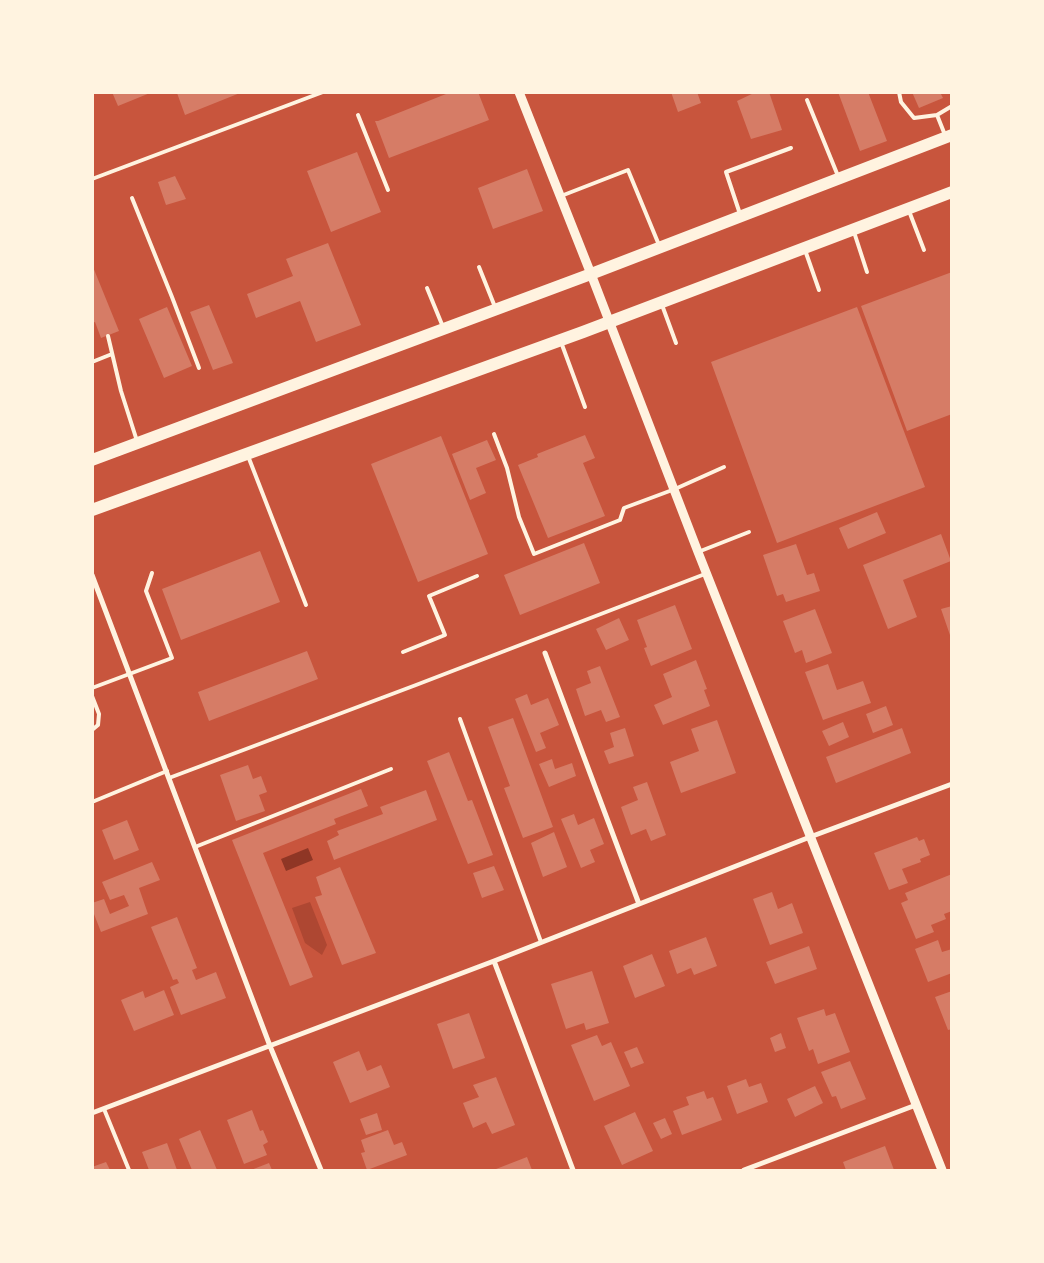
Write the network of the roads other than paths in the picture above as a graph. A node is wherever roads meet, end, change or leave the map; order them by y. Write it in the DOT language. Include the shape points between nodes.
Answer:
graph roads {
  1 [pos="323,92"];
  2 [pos="519,92"];
  3 [pos="899,92"];
  4 [pos="807,100"];
  5 [pos="952,106"];
  6 [pos="358,115"];
  7 [pos="937,115"];
  8 [pos="948,136"];
  9 [pos="791,148"];
  10 [pos="839,178"];
  11 [pos="92,179"];
  12 [pos="388,190"];
  13 [pos="952,192"];
  14 [pos="560,197"];
  15 [pos="132,198"];
  16 [pos="908,209"];
  17 [pos="741,216"];
  18 [pos="853,230"];
  19 [pos="660,247"];
  20 [pos="804,248"];
  21 [pos="924,250"];
  22 [pos="479,267"];
  23 [pos="868,272"];
  24 [pos="592,274"];
  25 [pos="427,288"];
  26 [pos="820,290"];
  27 [pos="662,302"];
  28 [pos="496,309"];
  29 [pos="610,322"];
  30 [pos="444,329"];
  31 [pos="108,336"];
  32 [pos="560,341"];
  33 [pos="676,343"];
  34 [pos="112,354"];
  35 [pos="92,362"];
  36 [pos="199,368"];
  37 [pos="586,407"];
  38 [pos="494,434"];
  39 [pos="138,443"];
  40 [pos="247,454"];
  41 [pos="92,460"];
  42 [pos="724,467"];
  43 [pos="674,489"];
  44 [pos="92,510"];
  45 [pos="749,532"];
  46 [pos="698,552"];
  47 [pos="152,573"];
  48 [pos="707,573"];
  49 [pos="92,576"];
  50 [pos="478,576"];
  51 [pos="306,606"];
  52 [pos="403,652"];
  53 [pos="545,653"];
  54 [pos="129,674"];
  55 [pos="92,688"];
  56 [pos="92,696"];
  57 [pos="460,719"];
  58 [pos="92,730"];
  59 [pos="390,769"];
  60 [pos="166,771"];
  61 [pos="169,778"];
  62 [pos="952,784"];
  63 [pos="92,802"];
  64 [pos="810,837"];
  65 [pos="195,847"];
  66 [pos="639,904"];
  67 [pos="541,942"];
  68 [pos="494,961"];
  69 [pos="270,1046"];
  70 [pos="916,1105"];
  71 [pos="104,1108"];
  72 [pos="92,1113"];
  73 [pos="129,1170"];
  74 [pos="321,1170"];
  75 [pos="573,1170"];
  76 [pos="744,1170"];
  77 [pos="942,1170"];
  1 -- 11 [label="lane"];
  2 -- 14 [label="street"];
  3 -- 7 [label="lane" via="900,102 914,118"];
  4 -- 10 [label="lane"];
  5 -- 7 [label="lane"];
  6 -- 12 [label="lane"];
  7 -- 8 [label="lane"];
  8 -- 10 [label="main road"];
  9 -- 17 [label="lane" via="726,172"];
  10 -- 17 [label="main road"];
  13 -- 16 [label="main road"];
  14 -- 19 [label="lane" via="628,170"];
  14 -- 24 [label="street"];
  15 -- 36 [label="lane"];
  16 -- 18 [label="main road"];
  16 -- 21 [label="lane"];
  17 -- 19 [label="main road"];
  18 -- 20 [label="main road"];
  18 -- 23 [label="lane"];
  19 -- 24 [label="main road"];
  20 -- 26 [label="lane"];
  20 -- 27 [label="main road"];
  22 -- 28 [label="lane"];
  24 -- 28 [label="main road"];
  24 -- 29 [label="street"];
  25 -- 30 [label="lane"];
  27 -- 29 [label="main road"];
  27 -- 33 [label="lane"];
  28 -- 30 [label="main road"];
  29 -- 32 [label="main road"];
  29 -- 43 [label="street"];
  30 -- 39 [label="main road"];
  31 -- 34 [label="lane"];
  32 -- 37 [label="lane"];
  32 -- 40 [label="main road"];
  34 -- 35 [label="lane"];
  34 -- 39 [label="lane"];
  38 -- 43 [label="lane" via="507,468 519,517 534,554 620,520 624,508"];
  39 -- 41 [label="main road"];
  40 -- 44 [label="main road"];
  40 -- 51 [label="lane"];
  42 -- 43 [label="lane"];
  43 -- 46 [label="street"];
  45 -- 46 [label="lane"];
  46 -- 48 [label="street"];
  47 -- 54 [label="lane" via="146,592 172,658"];
  48 -- 61 [label="lane"];
  48 -- 64 [label="street"];
  49 -- 54 [label="street"];
  50 -- 52 [label="lane" via="429,596 445,635"];
  53 -- 66 [label="street"];
  54 -- 55 [label="lane"];
  54 -- 60 [label="street"];
  56 -- 58 [label="lane" via="99,714 98,725"];
  57 -- 67 [label="lane"];
  59 -- 65 [label="lane"];
  60 -- 61 [label="street"];
  60 -- 63 [label="lane"];
  61 -- 65 [label="street"];
  62 -- 64 [label="street"];
  64 -- 66 [label="street"];
  64 -- 70 [label="street"];
  65 -- 69 [label="street"];
  66 -- 67 [label="street"];
  67 -- 68 [label="street"];
  68 -- 69 [label="street"];
  68 -- 75 [label="street"];
  69 -- 71 [label="street"];
  69 -- 74 [label="street"];
  70 -- 76 [label="street"];
  70 -- 77 [label="street"];
  71 -- 72 [label="street"];
  71 -- 73 [label="lane"];
}
